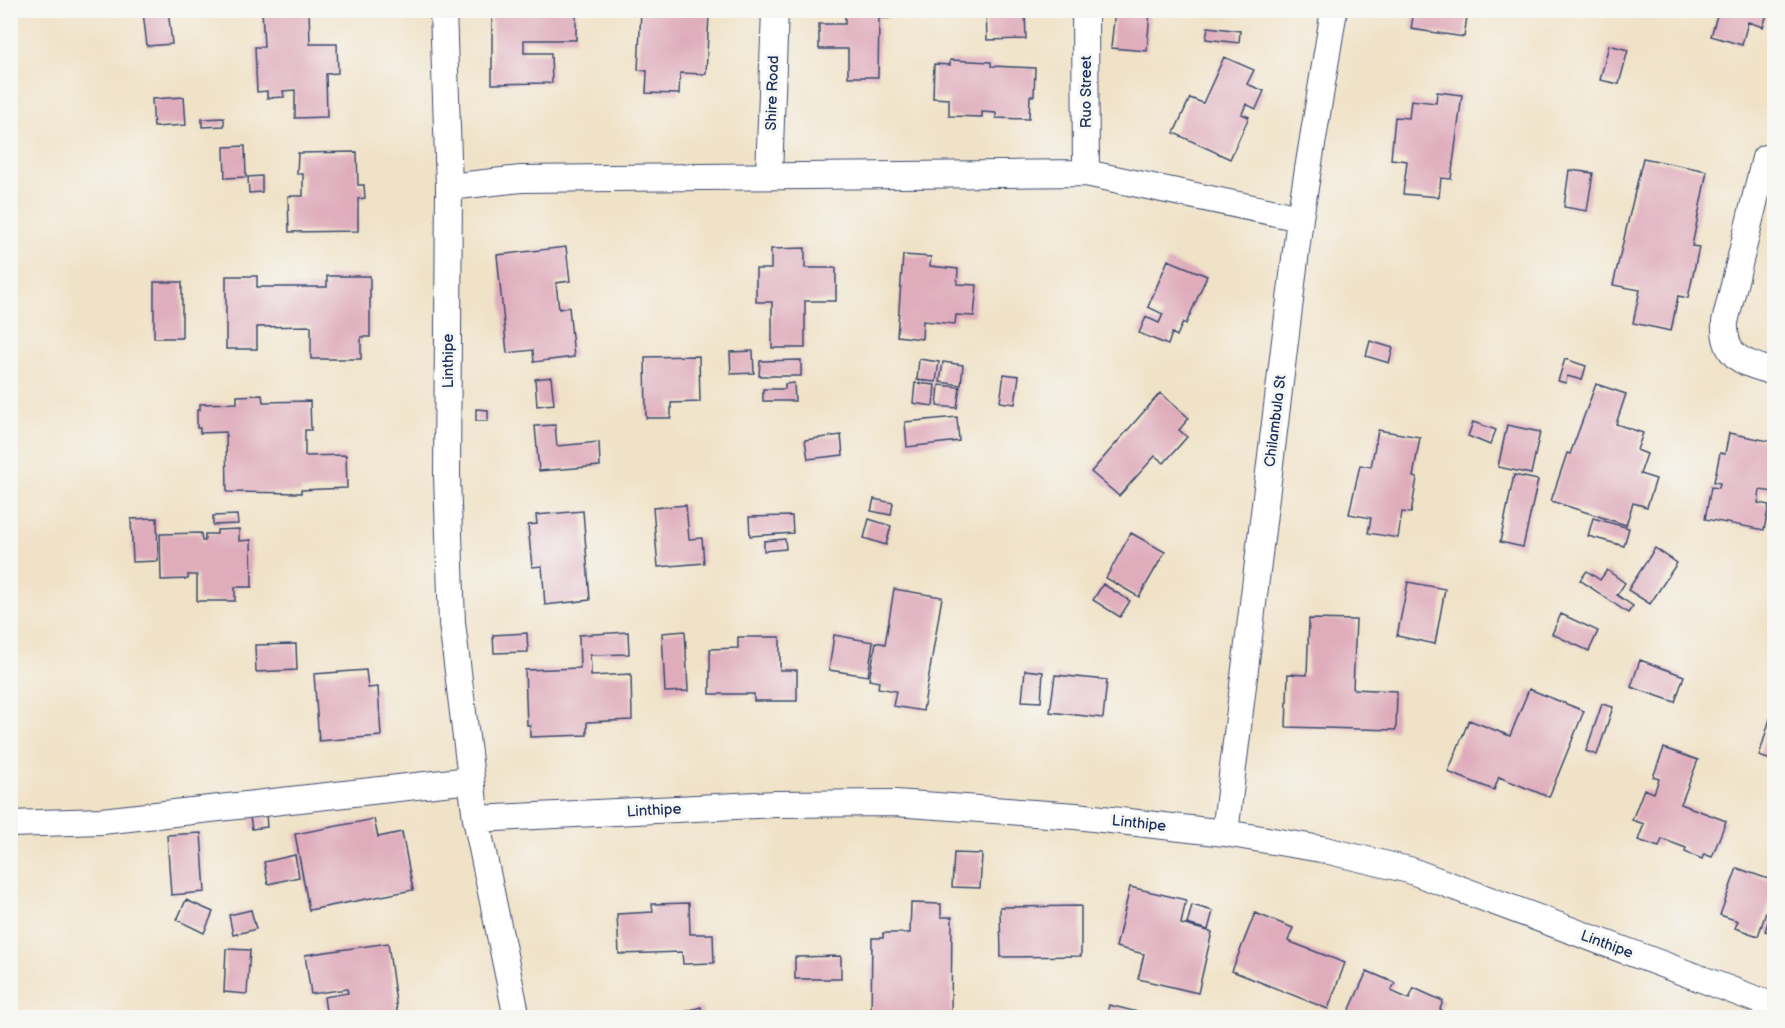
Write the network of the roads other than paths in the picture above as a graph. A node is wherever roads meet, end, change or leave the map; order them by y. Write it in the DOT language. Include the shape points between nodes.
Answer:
graph roads {
  1 [pos="443,10"];
  2 [pos="775,10"];
  3 [pos="1085,10"];
  4 [pos="1334,10"];
  5 [pos="1765,158"];
  6 [pos="1086,173"];
  7 [pos="769,175"];
  8 [pos="449,188"];
  9 [pos="1299,219"];
  10 [pos="1774,372"];
  11 [pos="470,780"];
  12 [pos="476,819"];
  13 [pos="10,824"];
  14 [pos="1225,832"];
  15 [pos="1774,1006"];
  16 [pos="517,1017"];
  1 -- 8 [label="street, Linthipe"];
  2 -- 7 [label="street, Shire Road"];
  3 -- 6 [label="street, Ruo Street"];
  4 -- 9 [label="street, Chilambula St"];
  5 -- 10 [label="street" via="1724,337 1730,351 1743,362"];
  6 -- 7 [label="street"];
  6 -- 9 [label="street"];
  7 -- 8 [label="street" via="521,179"];
  8 -- 11 [label="street, Linthipe" via="447,476 452,623"];
  9 -- 14 [label="street, Chilambula St"];
  11 -- 12 [label="street, Linthipe"];
  11 -- 13 [label="street" via="102,821"];
  12 -- 14 [label="street, Linthipe" via="776,804 895,803"];
  12 -- 16 [label="street, Linthipe"];
  14 -- 15 [label="street, Linthipe" via="1409,870"];
}
